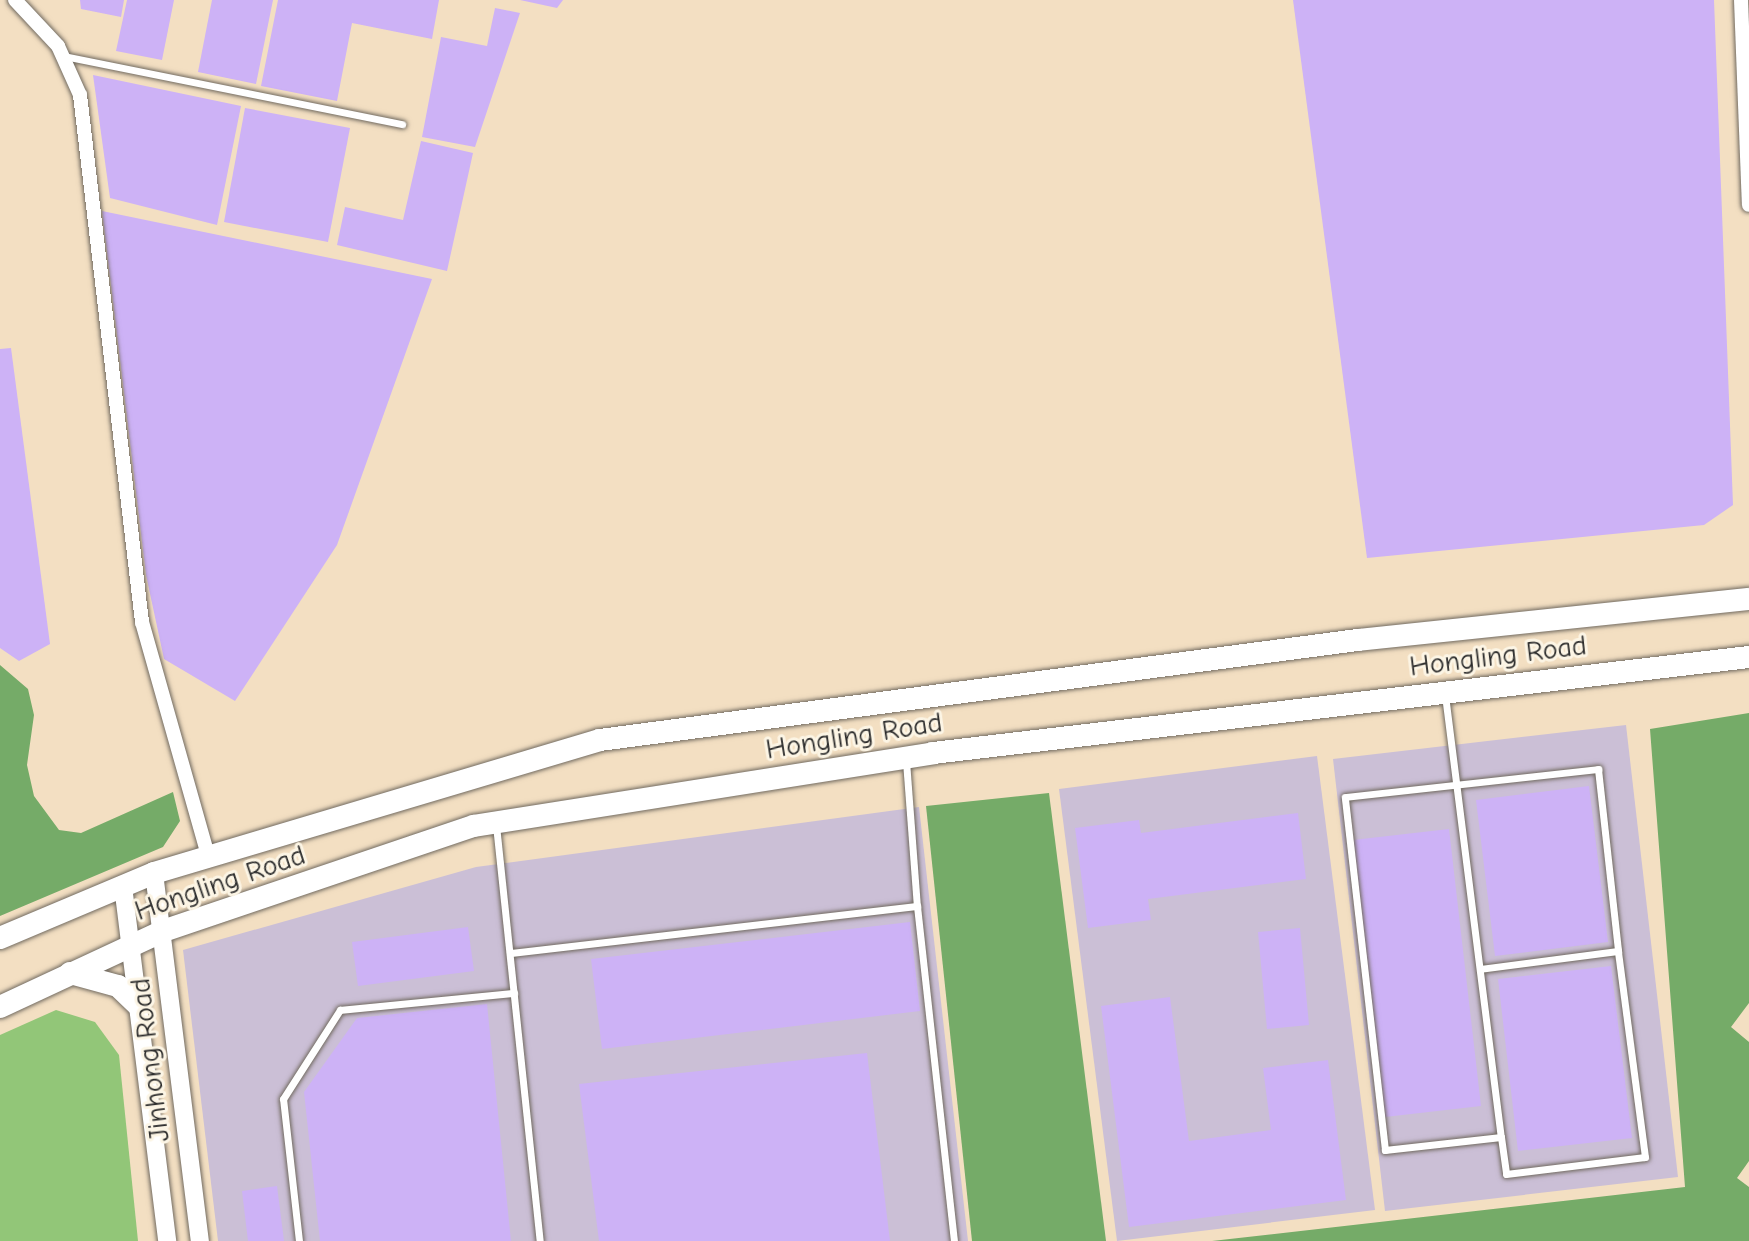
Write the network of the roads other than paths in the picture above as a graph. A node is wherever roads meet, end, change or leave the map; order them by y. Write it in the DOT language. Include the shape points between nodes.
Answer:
graph roads {
  1 [pos="15,0"];
  2 [pos="1741,0"];
  3 [pos="62,55"];
  4 [pos="402,124"];
  5 [pos="1749,205"];
  6 [pos="1749,599"];
  7 [pos="1749,657"];
  8 [pos="1445,693"];
  9 [pos="906,757"];
  10 [pos="1457,785"];
  11 [pos="496,822"];
  12 [pos="208,856"];
  13 [pos="154,873"];
  14 [pos="123,886"];
  15 [pos="917,906"];
  16 [pos="163,931"];
  17 [pos="0,938"];
  18 [pos="132,944"];
  19 [pos="1618,951"];
  20 [pos="510,953"];
  21 [pos="1480,969"];
  22 [pos="69,973"];
  23 [pos="514,993"];
  24 [pos="139,1006"];
  25 [pos="0,1007"];
  26 [pos="1501,1137"];
  27 [pos="167,1241"];
  28 [pos="200,1241"];
  29 [pos="299,1241"];
  30 [pos="540,1241"];
  31 [pos="954,1241"];
  1 -- 3 [label="street"];
  2 -- 5 [label="street"];
  3 -- 4 [label="lane"];
  3 -- 12 [label="street" via="80,95 142,622"];
  6 -- 12 [label="main road, Hongling Road" via="1358,640 600,740"];
  7 -- 8 [label="main road, Hongling Road"];
  8 -- 9 [label="main road, Hongling Road"];
  8 -- 10 [label="lane"];
  9 -- 11 [label="main road, Hongling Road"];
  9 -- 15 [label="lane"];
  10 -- 19 [label="lane" via="1598,769"];
  10 -- 21 [label="lane"];
  10 -- 26 [label="lane" via="1345,797 1385,1150"];
  11 -- 16 [label="main road, Hongling Road"];
  11 -- 20 [label="lane"];
  12 -- 13 [label="main road, Hongling Road"];
  13 -- 14 [label="main road, Hongling Road"];
  13 -- 16 [label="street, Jinhong Road"];
  14 -- 17 [label="main road, Hongling Road"];
  14 -- 18 [label="street, Jinhong Road"];
  15 -- 20 [label="lane"];
  15 -- 31 [label="lane"];
  16 -- 18 [label="main road, Hongling Road"];
  16 -- 28 [label="street, Jinhong Road"];
  18 -- 22 [label="main road, Hongling Road"];
  18 -- 24 [label="street, Jinhong Road"];
  19 -- 21 [label="lane"];
  19 -- 26 [label="lane" via="1645,1157 1506,1174"];
  20 -- 23 [label="lane"];
  21 -- 26 [label="lane"];
  22 -- 24 [label="main road" via="118,986"];
  22 -- 25 [label="main road, Hongling Road"];
  23 -- 29 [label="lane" via="340,1010 283,1099"];
  23 -- 30 [label="lane"];
  24 -- 27 [label="street, Jinhong Road"];
}
